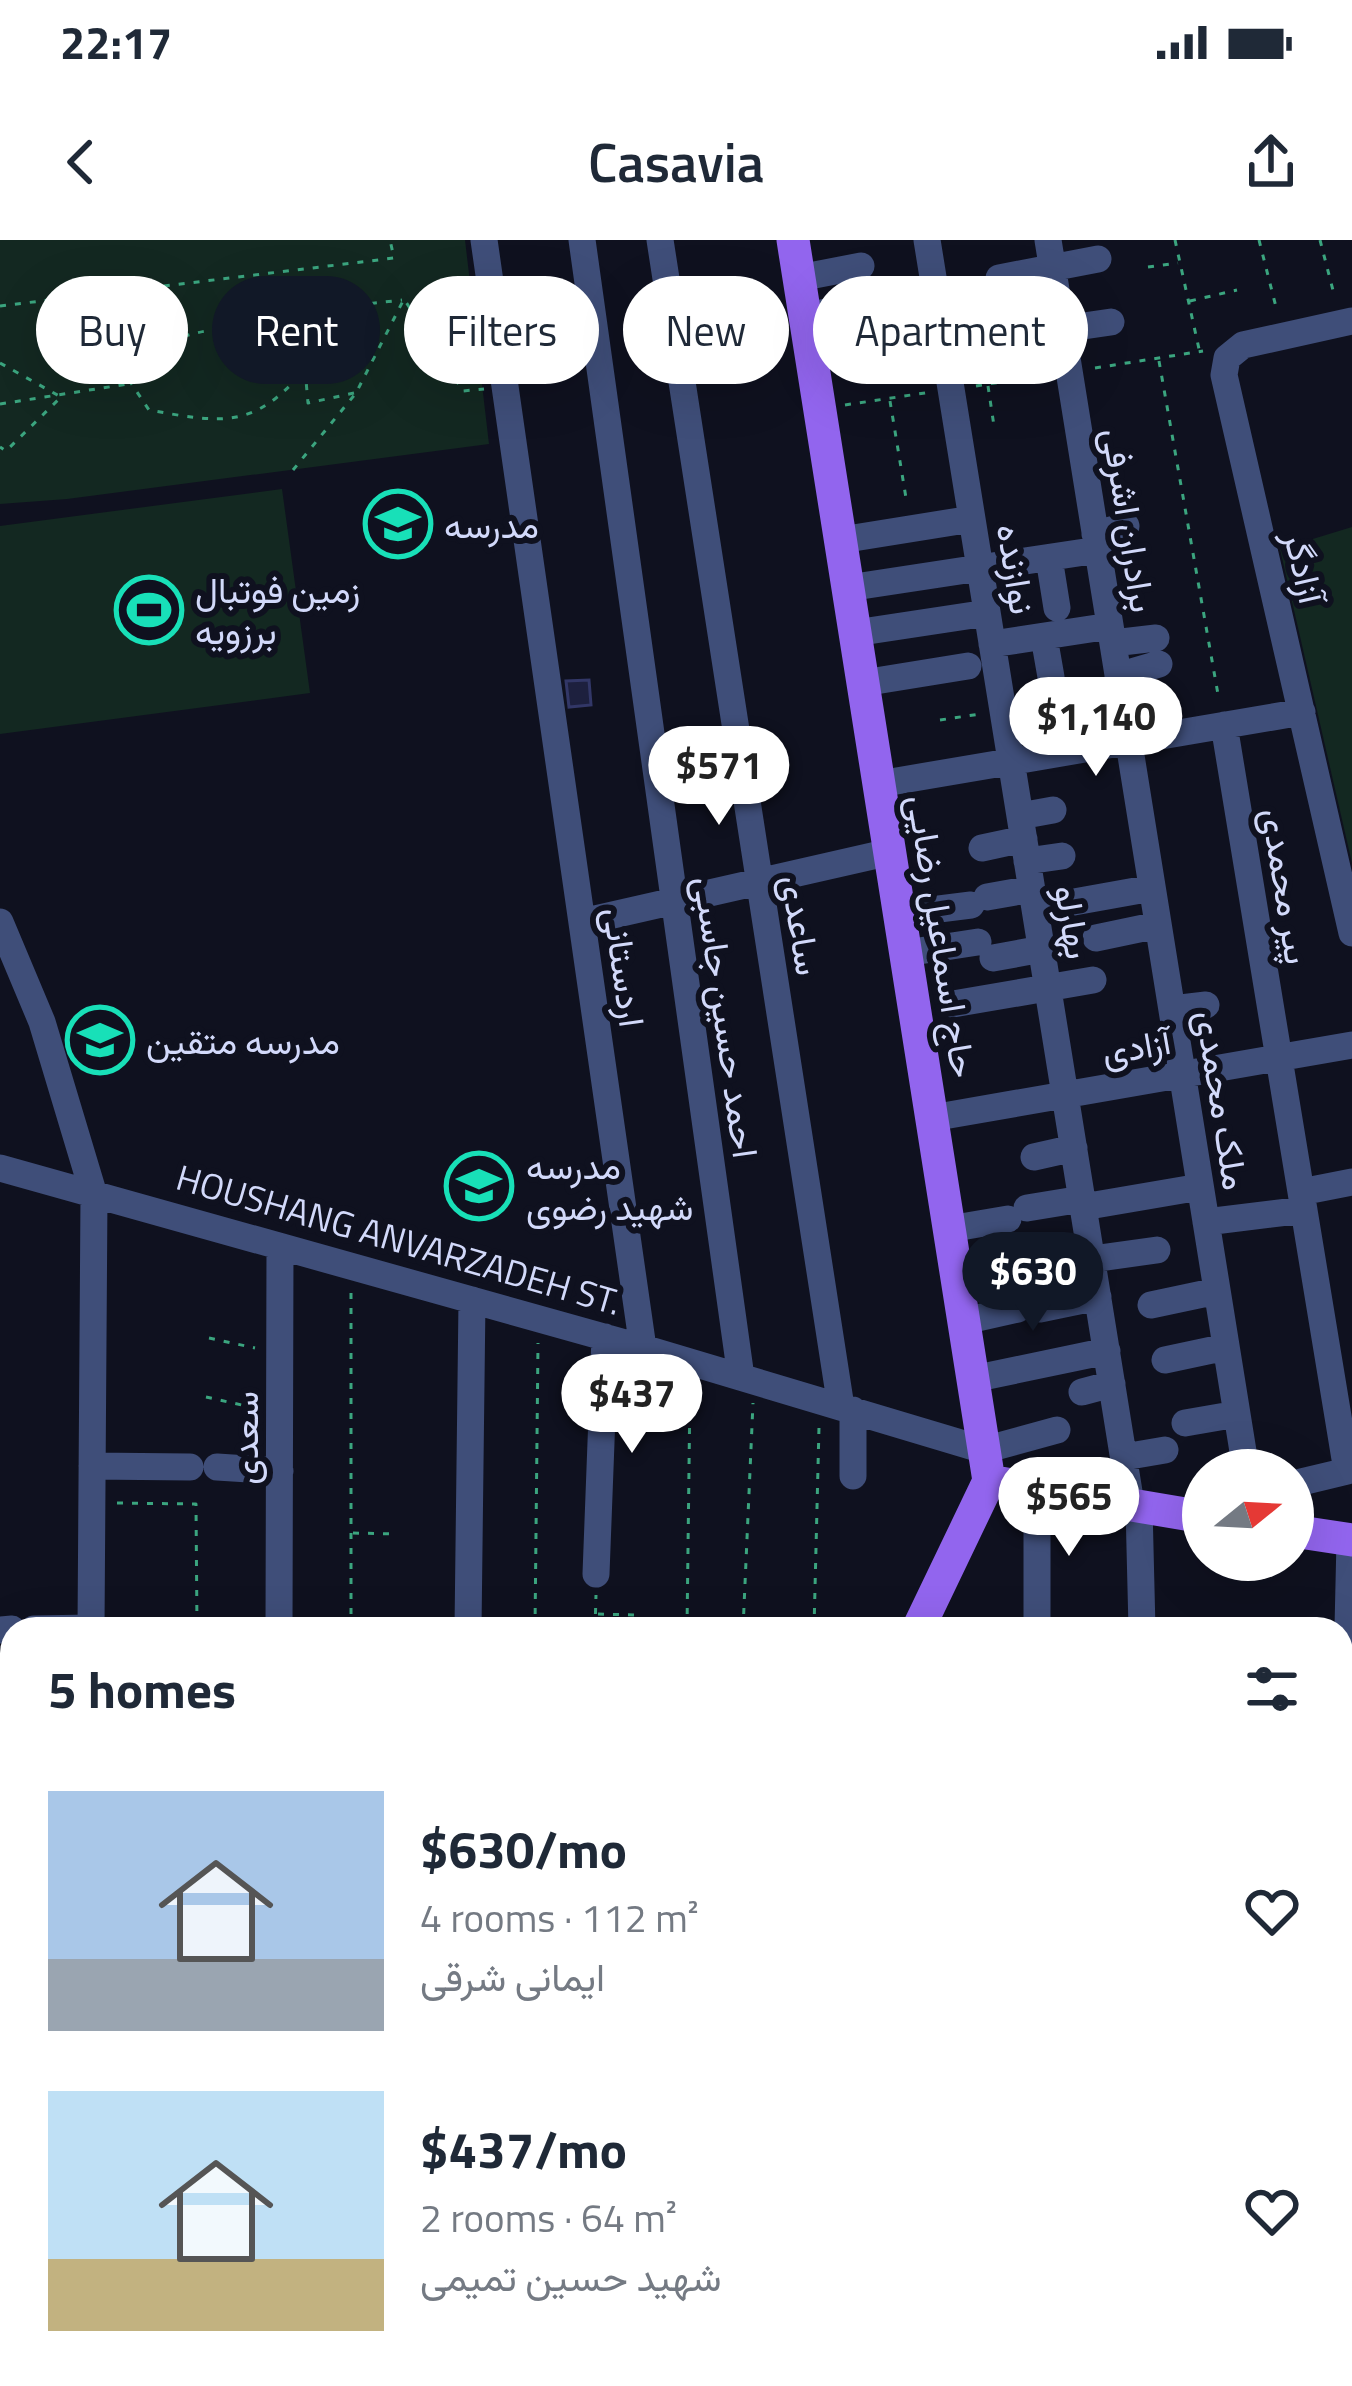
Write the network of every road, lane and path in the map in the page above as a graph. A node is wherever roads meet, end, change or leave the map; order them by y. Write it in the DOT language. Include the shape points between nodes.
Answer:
graph roads {
  1 [pos="390,240"];
  2 [pos="484,240"];
  3 [pos="582,240"];
  4 [pos="660,240"];
  5 [pos="793,240"];
  6 [pos="927,240"];
  7 [pos="1175,240"];
  8 [pos="1259,240"];
  9 [pos="1321,240"];
  10 [pos="1050,254"];
  11 [pos="1098,259"];
  12 [pos="1180,262"];
  13 [pos="861,266"];
  14 [pos="1148,267"];
  15 [pos="489,276"];
  16 [pos="933,276"];
  17 [pos="1003,276"];
  18 [pos="800,278"];
  19 [pos="1237,290"];
  20 [pos="404,299"];
  21 [pos="1189,301"];
  22 [pos="380,302"];
  23 [pos="0,306"];
  24 [pos="813,314"];
  25 [pos="805,316"];
  26 [pos="1111,322"];
  27 [pos="1347,322"];
  28 [pos="1088,325"];
  29 [pos="1283,336"];
  30 [pos="1214,354"];
  31 [pos="1159,358"];
  32 [pos="0,363"];
  33 [pos="1088,368"];
  34 [pos="125,384"];
  35 [pos="131,384"];
  36 [pos="292,384"];
  37 [pos="306,384"];
  38 [pos="459,384"];
  39 [pos="505,384"];
  40 [pos="950,384"];
  41 [pos="987,384"];
  42 [pos="1072,384"];
  43 [pos="951,389"];
  44 [pos="356,393"];
  45 [pos="61,397"];
  46 [pos="890,399"];
  47 [pos="0,404"];
  48 [pos="820,409"];
  49 [pos="994,426"];
  50 [pos="0,447"];
  51 [pos="292,470"];
  52 [pos="972,519"];
  53 [pos="1126,526"];
  54 [pos="912,530"];
  55 [pos="841,540"];
  56 [pos="1097,542"];
  57 [pos="1049,558"];
  58 [pos="980,569"];
  59 [pos="848,588"];
  60 [pos="1057,608"];
  61 [pos="987,613"];
  62 [pos="855,633"];
  63 [pos="1111,634"];
  64 [pos="1044,637"];
  65 [pos="992,644"];
  66 [pos="968,666"];
  67 [pos="1051,676"];
  68 [pos="1118,676"];
  69 [pos="863,683"];
  70 [pos="1003,710"];
  71 [pos="1302,712"];
  72 [pos="940,720"];
  73 [pos="1224,725"];
  74 [pos="1129,741"];
  75 [pos="1011,761"];
  76 [pos="879,784"];
  77 [pos="1053,810"];
  78 [pos="982,848"];
  79 [pos="890,852"];
  80 [pos="1062,856"];
  81 [pos="1028,863"];
  82 [pos="759,881"];
  83 [pos="1152,888"];
  84 [pos="675,901"];
  85 [pos="899,914"];
  86 [pos="0,922"];
  87 [pos="582,922"];
  88 [pos="1158,925"];
  89 [pos="1352,933"];
  90 [pos="1096,938"];
  91 [pos="1042,949"];
  92 [pos="906,953"];
  93 [pos="1093,980"];
  94 [pos="1048,989"];
  95 [pos="953,1004"];
  96 [pos="1206,1005"];
  97 [pos="1172,1009"];
  98 [pos="1352,1045"];
  99 [pos="1278,1058"];
  100 [pos="1182,1074"];
  101 [pos="1065,1095"];
  102 [pos="932,1118"];
  103 [pos="1074,1148"];
  104 [pos="1034,1157"];
  105 [pos="0,1168"];
  106 [pos="1352,1183"];
  107 [pos="1200,1186"];
  108 [pos="94,1195"];
  109 [pos="1302,1201"];
  110 [pos="1083,1203"];
  111 [pos="1206,1222"];
  112 [pos="949,1229"];
  113 [pos="280,1247"];
  114 [pos="1157,1250"];
  115 [pos="1090,1252"];
  116 [pos="352,1267"];
  117 [pos="956,1271"];
  118 [pos="1217,1291"];
  119 [pos="1098,1297"];
  120 [pos="472,1300"];
  121 [pos="1151,1305"];
  122 [pos="539,1319"];
  123 [pos="964,1321"];
  124 [pos="604,1337"];
  125 [pos="209,1338"];
  126 [pos="1226,1347"];
  127 [pos="643,1348"];
  128 [pos="1106,1351"];
  129 [pos="280,1354"];
  130 [pos="1165,1360"];
  131 [pos="690,1362"];
  132 [pos="747,1379"];
  133 [pos="973,1379"];
  134 [pos="1112,1384"];
  135 [pos="1082,1392"];
  136 [pos="206,1397"];
  137 [pos="838,1406"];
  138 [pos="280,1414"];
  139 [pos="1237,1414"];
  140 [pos="1186,1423"];
  141 [pos="1057,1430"];
  142 [pos="1243,1449"];
  143 [pos="1165,1450"];
  144 [pos="1124,1457"];
  145 [pos="986,1465"];
  146 [pos="92,1466"];
  147 [pos="1349,1470"];
  148 [pos="280,1471"];
  149 [pos="853,1476"];
  150 [pos="1314,1479"];
  151 [pos="1037,1490"];
  152 [pos="92,1502"];
  153 [pos="1135,1506"];
  154 [pos="1182,1514"];
  155 [pos="351,1533"];
  156 [pos="396,1534"];
  157 [pos="1314,1535"];
  158 [pos="1351,1540"];
  159 [pos="596,1574"];
  160 [pos="596,1614"];
  161 [pos="634,1615"];
  162 [pos="91,1617"];
  163 [pos="197,1617"];
  164 [pos="279,1617"];
  165 [pos="351,1617"];
  166 [pos="468,1617"];
  167 [pos="535,1617"];
  168 [pos="596,1617"];
  169 [pos="687,1617"];
  170 [pos="743,1617"];
  171 [pos="815,1617"];
  172 [pos="923,1617"];
  173 [pos="1037,1617"];
  174 [pos="1141,1617"];
  175 [pos="1349,1617"];
  1 -- 23 [label="path" via="394,258"];
  2 -- 15 [label="street, اردستانی"];
  3 -- 84 [label="street, احمد حسین جاسبی"];
  4 -- 82 [label="street, ساعدی"];
  5 -- 18 [label="main road, حاج اسماعیل رضایی"];
  6 -- 16 [label="street, نوازنده"];
  7 -- 12 [label="path"];
  8 -- 29 [label="path"];
  9 -- 27 [label="path"];
  10 -- 11 [label="street"];
  10 -- 17 [label="street"];
  12 -- 14 [label="path"];
  12 -- 21 [label="path"];
  13 -- 18 [label="street"];
  18 -- 25 [label="main road, حاج اسماعیل رضایی"];
  19 -- 21 [label="path"];
  20 -- 22 [label="path"];
  20 -- 44 [label="path"];
  21 -- 30 [label="path"];
  24 -- 25 [label="street"];
  25 -- 48 [label="main road, حاج اسماعیل رضایی"];
  26 -- 28 [label="street"];
  27 -- 29 [label="street"];
  29 -- 30 [label="street"];
  30 -- 31 [label="path"];
  30 -- 71 [label="street, آزادگر"];
  31 -- 33 [label="path"];
  31 -- 73 [label="path"];
  32 -- 45 [label="path"];
  34 -- 45 [label="path"];
  35 -- 36 [label="path" via="149,410 213,422 245,416"];
  37 -- 44 [label="path" via="308,404"];
  38 -- 39 [label="path" via="463,391"];
  39 -- 87 [label="street, اردستانی"];
  40 -- 43 [label="street, نوازنده"];
  41 -- 43 [label="path"];
  41 -- 49 [label="path"];
  42 -- 56 [label="street, برادران اشرفی"];
  43 -- 46 [label="path"];
  43 -- 52 [label="street, نوازنده"];
  44 -- 51 [label="path"];
  45 -- 47 [label="path"];
  45 -- 50 [label="path" via="6,451"];
  46 -- 48 [label="path"];
  46 -- 54 [label="path"];
  48 -- 55 [label="main road, حاج اسماعیل رضایی"];
  52 -- 54 [label="street"];
  52 -- 58 [label="street, نوازنده"];
  53 -- 56 [label="street"];
  54 -- 55 [label="street"];
  55 -- 59 [label="main road, حاج اسماعیل رضایی"];
  56 -- 57 [label="street"];
  56 -- 63 [label="street, برادران اشرفی"];
  57 -- 58 [label="street"];
  57 -- 60 [label="street"];
  58 -- 59 [label="street"];
  58 -- 61 [label="street, نوازنده"];
  59 -- 62 [label="main road, حاج اسماعیل رضایی"];
  61 -- 62 [label="street"];
  61 -- 65 [label="street, نوازنده"];
  62 -- 69 [label="main road, حاج اسماعیل رضایی"];
  63 -- 64 [label="street"];
  63 -- 68 [label="street, برادران اشرفی"];
  63 -- 68 [label="street" via="1157,651"];
  64 -- 65 [label="street"];
  64 -- 67 [label="street"];
  65 -- 70 [label="street, نوازنده"];
  66 -- 69 [label="street"];
  68 -- 74 [label="street, برادران اشرفی"];
  69 -- 76 [label="main road, حاج اسماعیل رضایی"];
  70 -- 72 [label="path"];
  70 -- 75 [label="street, نوازنده"];
  71 -- 73 [label="street"];
  71 -- 89 [label="street, آزادگر"];
  73 -- 74 [label="street"];
  73 -- 99 [label="street, پیر محمدی"];
  74 -- 75 [label="street"];
  74 -- 83 [label="street, ملک محمدی"];
  75 -- 76 [label="street"];
  75 -- 81 [label="street, بهارلو"];
  76 -- 79 [label="main road, حاج اسماعیل رضایی"];
  77 -- 81 [label="street"];
  78 -- 81 [label="street"];
  79 -- 82 [label="street"];
  79 -- 85 [label="main road, حاج اسماعیل رضایی"];
  80 -- 81 [label="street"];
  81 -- 83 [label="street"];
  81 -- 85 [label="street" via="979,901"];
  81 -- 91 [label="street, بهارلو"];
  82 -- 84 [label="street"];
  82 -- 137 [label="street, ساعدی"];
  83 -- 88 [label="street, ملک محمدی"];
  84 -- 87 [label="street"];
  84 -- 132 [label="street, احمد حسین جاسبی"];
  85 -- 92 [label="main road, حاج اسماعیل رضایی"];
  86 -- 108 [label="street" via="42,1022"];
  87 -- 127 [label="street, اردستانی"];
  88 -- 90 [label="street"];
  88 -- 97 [label="street, ملک محمدی"];
  91 -- 92 [label="street"];
  91 -- 94 [label="street, بهارلو"];
  92 -- 102 [label="main road, حاج اسماعیل رضایی"];
  93 -- 94 [label="street"];
  94 -- 95 [label="street"];
  94 -- 101 [label="street, بهارلو"];
  96 -- 97 [label="street"];
  97 -- 100 [label="street, ملک محمدی"];
  98 -- 99 [label="street, آزادی"];
  99 -- 100 [label="street, آزادی"];
  99 -- 109 [label="street, پیر محمدی"];
  100 -- 101 [label="street, آزادی"];
  100 -- 107 [label="street, ملک محمدی"];
  101 -- 102 [label="street, آزادی"];
  101 -- 103 [label="street, بهارلو"];
  102 -- 112 [label="main road, حاج اسماعیل رضایی"];
  103 -- 104 [label="street"];
  103 -- 110 [label="street, بهارلو"];
  105 -- 108 [label="street, HOUSHANG ANVARZADEH ST."];
  106 -- 109 [label="street"];
  107 -- 110 [label="street"];
  107 -- 111 [label="street, ملک محمدی"];
  108 -- 113 [label="street, HOUSHANG ANVARZADEH ST."];
  108 -- 146 [label="street"];
  109 -- 111 [label="street"];
  109 -- 147 [label="street, پیر محمدی"];
  110 -- 112 [label="street"];
  110 -- 115 [label="street, بهارلو"];
  111 -- 118 [label="street, ملک محمدی"];
  112 -- 117 [label="main road, حاج اسماعیل رضایی"];
  113 -- 116 [label="street, HOUSHANG ANVARZADEH ST."];
  113 -- 129 [label="street, سعدی"];
  114 -- 115 [label="street"];
  115 -- 117 [label="street"];
  115 -- 119 [label="street, بهارلو"];
  116 -- 120 [label="street, HOUSHANG ANVARZADEH ST."];
  116 -- 155 [label="path"];
  117 -- 123 [label="main road, حاج اسماعیل رضایی"];
  118 -- 121 [label="street"];
  118 -- 126 [label="street, ملک محمدی"];
  119 -- 123 [label="street"];
  119 -- 128 [label="street, بهارلو"];
  120 -- 122 [label="street, HOUSHANG ANVARZADEH ST."];
  120 -- 166 [label="street"];
  122 -- 124 [label="street, HOUSHANG ANVARZADEH ST."];
  122 -- 167 [label="path"];
  123 -- 133 [label="main road, حاج اسماعیل رضایی"];
  124 -- 127 [label="street, HOUSHANG ANVARZADEH ST."];
  124 -- 159 [label="street"];
  125 -- 129 [label="path"];
  126 -- 130 [label="street"];
  126 -- 139 [label="street, ملک محمدی"];
  127 -- 131 [label="street, HOUSHANG ANVARZADEH ST."];
  128 -- 133 [label="street"];
  128 -- 134 [label="street, بهارلو"];
  129 -- 138 [label="street, سعدی"];
  131 -- 132 [label="street, HOUSHANG ANVARZADEH ST."];
  131 -- 169 [label="path"];
  132 -- 137 [label="street, HOUSHANG ANVARZADEH ST."];
  132 -- 170 [label="path"];
  133 -- 145 [label="main road, حاج اسماعیل رضایی"];
  134 -- 135 [label="street"];
  134 -- 144 [label="street, بهارلو"];
  136 -- 138 [label="path"];
  137 -- 145 [label="street, HOUSHANG ANVARZADEH ST."];
  137 -- 149 [label="street, ساعدی"];
  137 -- 171 [label="path"];
  138 -- 148 [label="street, سعدی"];
  139 -- 140 [label="street"];
  139 -- 142 [label="street, ملک محمدی"];
  141 -- 145 [label="street"];
  143 -- 144 [label="street"];
  144 -- 153 [label="street, بهارلو"];
  145 -- 151 [label="main road, HOUSHANG ANVARZADEH ST."];
  145 -- 172 [label="main road"];
  146 -- 148 [label="street"];
  146 -- 152 [label="street"];
  147 -- 150 [label="street"];
  148 -- 164 [label="street, سعدی"];
  151 -- 153 [label="main road, HOUSHANG ANVARZADEH ST."];
  151 -- 173 [label="street"];
  152 -- 162 [label="street"];
  152 -- 163 [label="path" via="196,1504"];
  153 -- 154 [label="main road, HOUSHANG ANVARZADEH ST."];
  153 -- 174 [label="street, بهارلو"];
  155 -- 156 [label="path"];
  155 -- 165 [label="path"];
  157 -- 158 [label="main road"];
  158 -- 175 [label="street"];
  159 -- 160 [label="path"];
  160 -- 161 [label="path"];
  160 -- 168 [label="path"];
}
